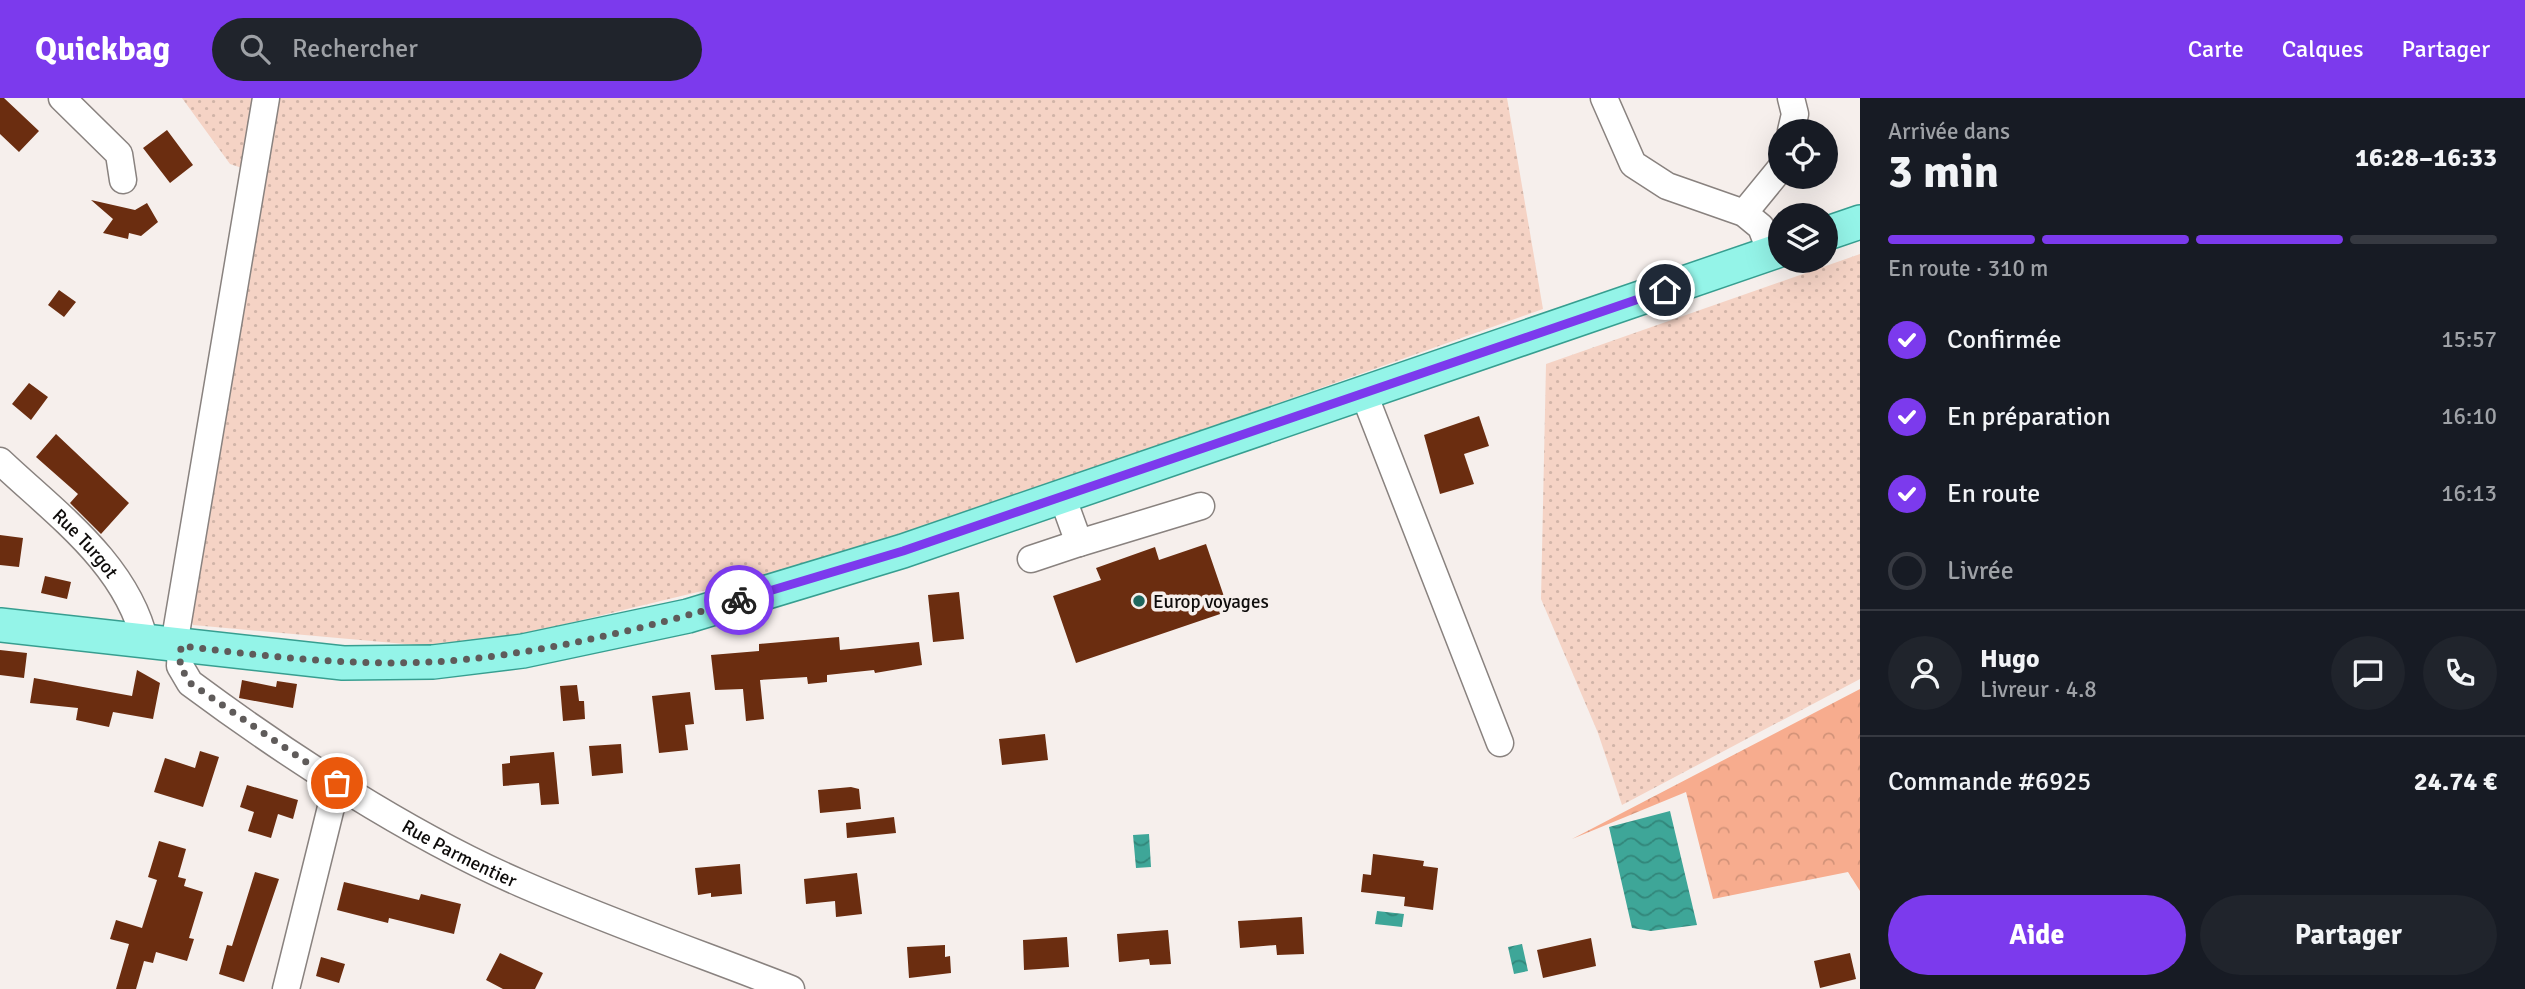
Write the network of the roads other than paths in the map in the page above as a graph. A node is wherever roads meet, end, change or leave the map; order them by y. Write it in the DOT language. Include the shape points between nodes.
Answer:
graph roads {
  1 [pos="62,98"];
  2 [pos="266,98"];
  3 [pos="1604,98"];
  4 [pos="1791,98"];
  5 [pos="1794,119"];
  6 [pos="123,180"];
  7 [pos="1768,184"];
  8 [pos="1744,213"];
  9 [pos="1860,222"];
  10 [pos="1838,230"];
  11 [pos="1768,240"];
  12 [pos="1768,254"];
  13 [pos="1364,394"];
  14 [pos="0,461"];
  15 [pos="1062,496"];
  16 [pos="1201,506"];
  17 [pos="1079,543"];
  18 [pos="1031,559"];
  19 [pos="0,625"];
  20 [pos="167,644"];
  21 [pos="1500,743"];
  22 [pos="337,783"];
  23 [pos="286,989"];
  24 [pos="791,989"];
  1 -- 6 [label="street" via="119,154"];
  2 -- 20 [label="street"];
  3 -- 8 [label="street" via="1633,164 1667,187"];
  4 -- 5 [label="street"];
  7 -- 8 [label="street"];
  8 -- 11 [label="street"];
  9 -- 10 [label="main road"];
  12 -- 13 [label="main road"];
  13 -- 15 [label="main road"];
  13 -- 21 [label="street"];
  14 -- 20 [label="street, Rue Turgot" via="116,575 137,612"];
  15 -- 17 [label="street"];
  15 -- 20 [label="main road" via="903,551 688,616 523,651 433,662 343,663"];
  16 -- 17 [label="street"];
  17 -- 18 [label="street"];
  19 -- 20 [label="main road"];
  20 -- 22 [label="street, Rue Parmentier" via="190,683"];
  22 -- 23 [label="street"];
  22 -- 24 [label="street, Rue Parmentier" via="465,857 520,883"];
}
